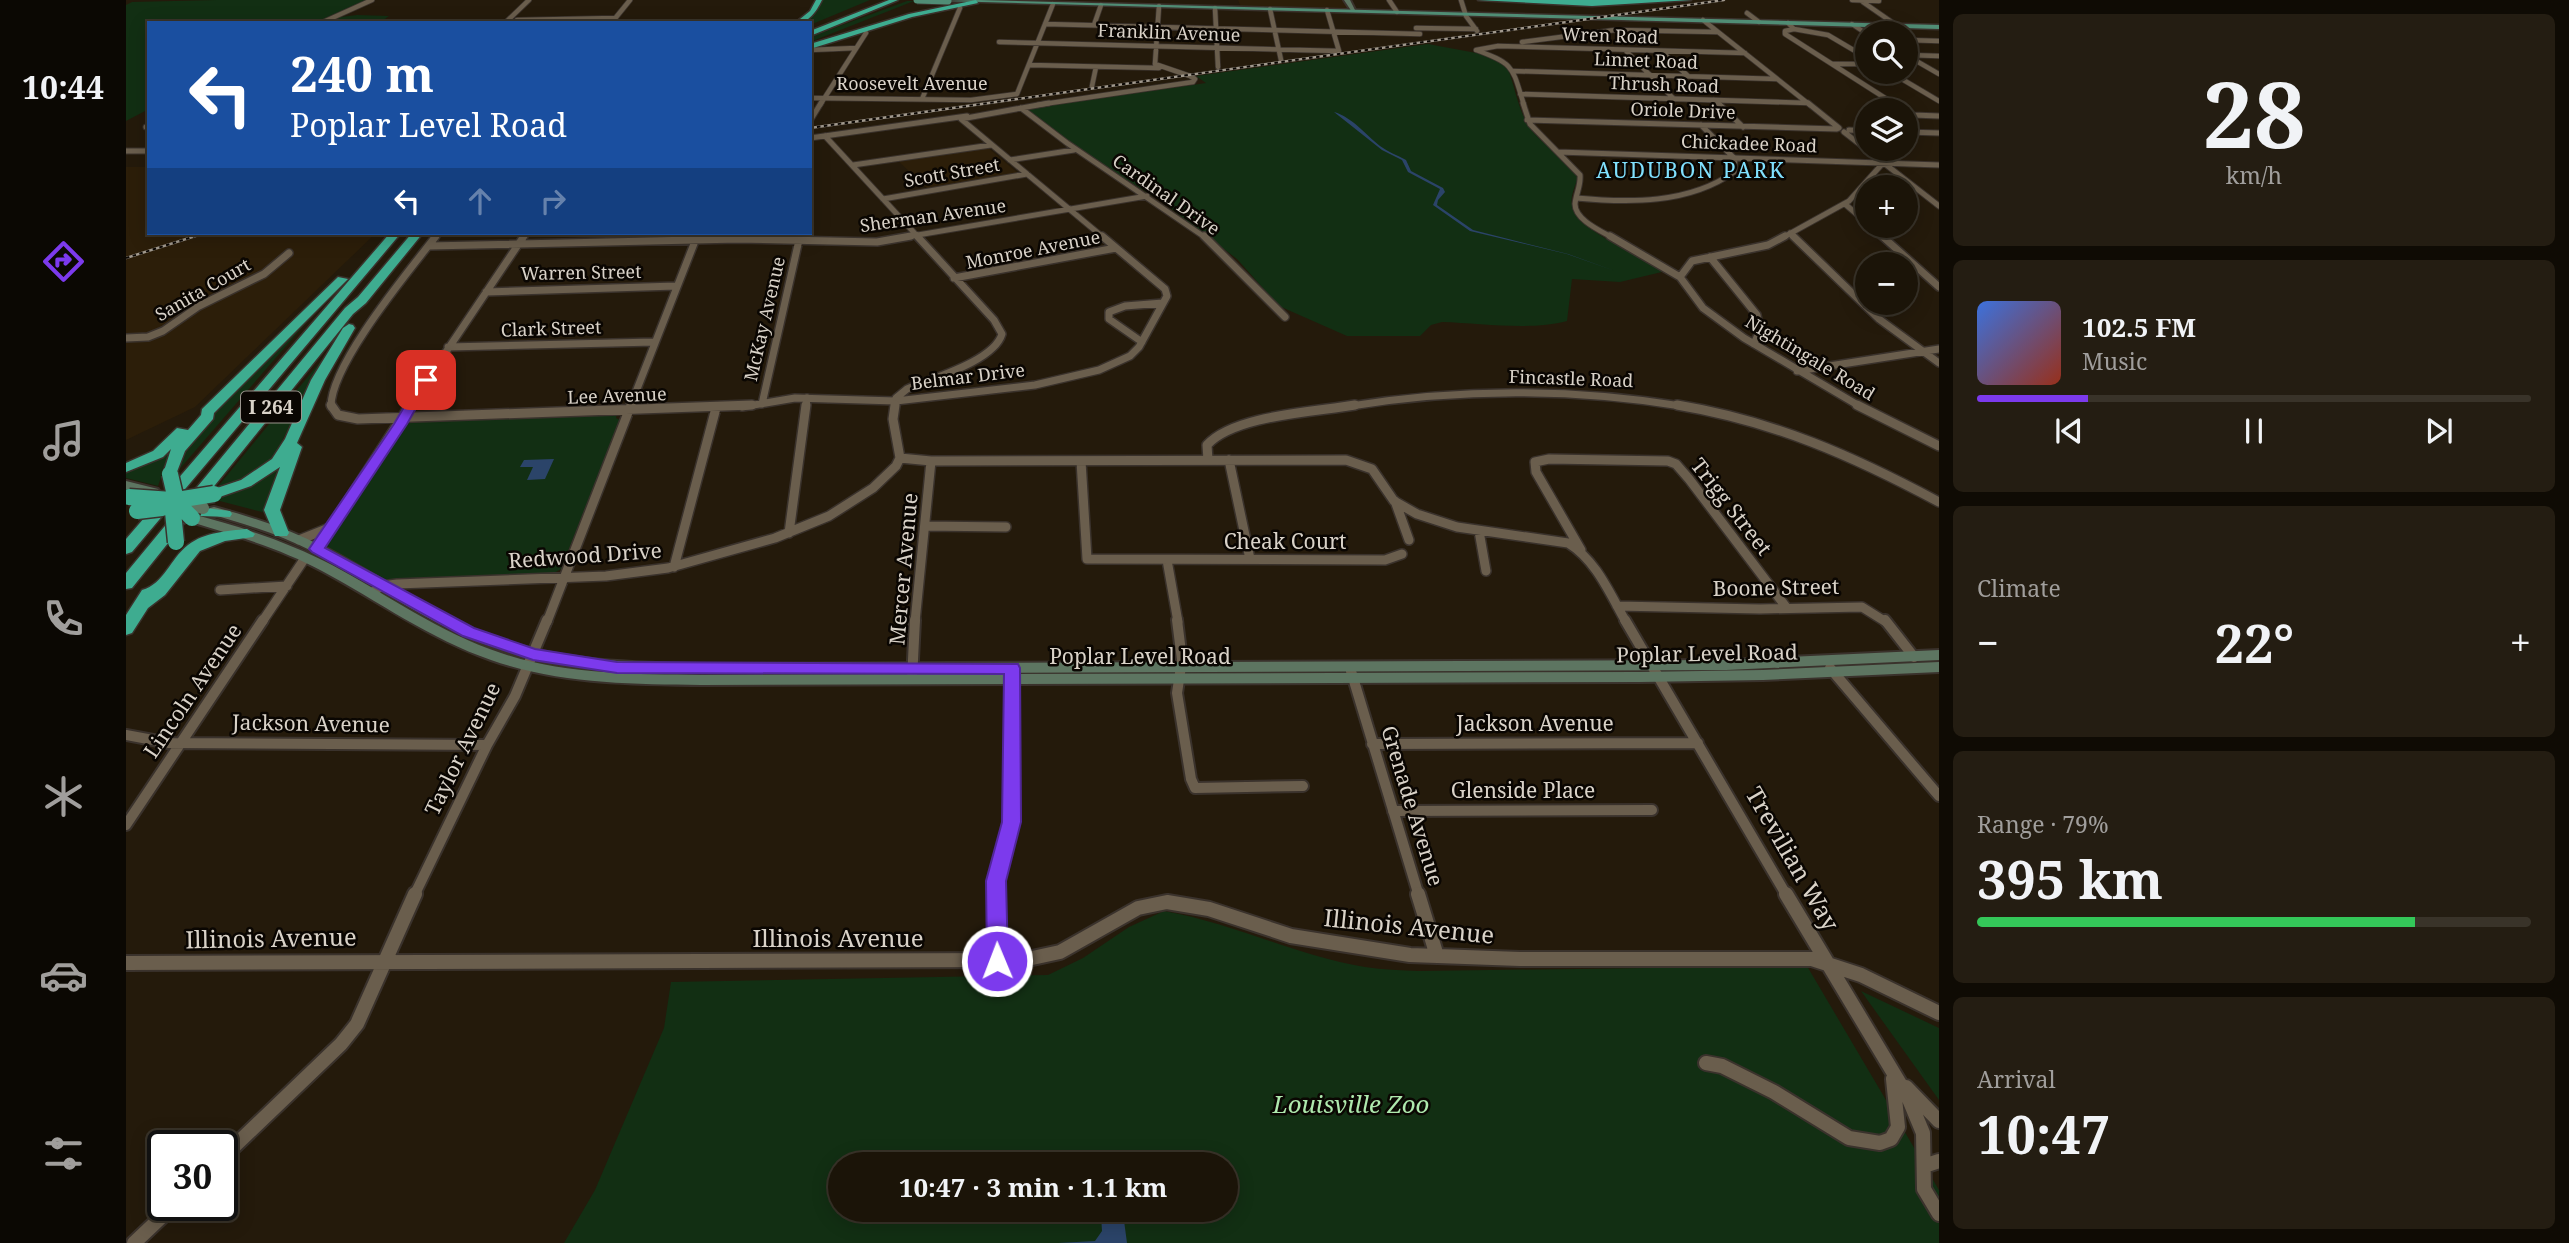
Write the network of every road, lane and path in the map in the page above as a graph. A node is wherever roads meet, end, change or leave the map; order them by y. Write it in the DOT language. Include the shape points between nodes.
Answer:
graph roads {
  1 [pos="143,0"];
  2 [pos="372,0"];
  3 [pos="529,0"];
  4 [pos="630,0"];
  5 [pos="810,0"];
  6 [pos="818,0"];
  7 [pos="873,0"];
  8 [pos="884,0"];
  9 [pos="1389,0"];
  10 [pos="1461,0"];
  11 [pos="1481,0"];
  12 [pos="1515,0"];
  13 [pos="1653,0"];
  14 [pos="1688,0"];
  15 [pos="1852,0"];
  16 [pos="1860,0"];
  17 [pos="126,1"];
  18 [pos="899,1"];
  19 [pos="916,1"];
  20 [pos="1879,1"];
  21 [pos="948,2"];
  22 [pos="976,2"];
  23 [pos="1039,2"];
  24 [pos="1096,3"];
  25 [pos="1052,4"];
  26 [pos="1159,6"];
  27 [pos="1350,6"];
  28 [pos="960,8"];
  29 [pos="1215,8"];
  30 [pos="897,9"];
  31 [pos="1270,9"];
  32 [pos="1326,10"];
  33 [pos="1397,12"];
  34 [pos="1862,12"];
  35 [pos="1877,12"];
  36 [pos="1747,13"];
  37 [pos="1467,14"];
  38 [pos="517,20"];
  39 [pos="1703,20"];
  40 [pos="325,21"];
  41 [pos="507,21"];
  42 [pos="613,21"];
  43 [pos="799,21"];
  44 [pos="800,21"];
  45 [pos="1890,21"];
  46 [pos="1759,22"];
  47 [pos="1045,24"];
  48 [pos="1852,24"];
  49 [pos="1855,24"];
  50 [pos="1094,25"];
  51 [pos="1791,26"];
  52 [pos="1855,26"];
  53 [pos="1918,26"];
  54 [pos="857,27"];
  55 [pos="1158,27"];
  56 [pos="1939,27"];
  57 [pos="1216,28"];
  58 [pos="812,29"];
  59 [pos="812,29"];
  60 [pos="812,29"];
  61 [pos="1275,30"];
  62 [pos="1334,32"];
  63 [pos="1717,32"];
  64 [pos="866,33"];
  65 [pos="1420,34"];
  66 [pos="1552,38"];
  67 [pos="1422,40"];
  68 [pos="1918,40"];
  69 [pos="1939,41"];
  70 [pos="999,42"];
  71 [pos="1038,43"];
  72 [pos="812,46"];
  73 [pos="812,46"];
  74 [pos="1498,46"];
  75 [pos="812,47"];
  76 [pos="1157,47"];
  77 [pos="856,48"];
  78 [pos="1217,48"];
  79 [pos="1583,49"];
  80 [pos="1279,50"];
  81 [pos="1625,50"];
  82 [pos="1661,51"];
  83 [pos="1855,51"];
  84 [pos="1745,53"];
  85 [pos="1918,55"];
  86 [pos="1939,55"];
  87 [pos="1281,60"];
  88 [pos="1918,62"];
  89 [pos="1830,64"];
  90 [pos="1855,64"];
  91 [pos="1030,65"];
  92 [pos="1918,65"];
  93 [pos="1923,65"];
  94 [pos="1096,67"];
  95 [pos="1218,67"];
  96 [pos="1159,68"];
  97 [pos="1513,71"];
  98 [pos="1939,74"];
  99 [pos="1651,75"];
  100 [pos="1688,76"];
  101 [pos="1777,79"];
  102 [pos="1910,84"];
  103 [pos="1092,86"];
  104 [pos="1520,94"];
  105 [pos="812,98"];
  106 [pos="826,98"];
  107 [pos="1885,98"];
  108 [pos="922,99"];
  109 [pos="1674,99"];
  110 [pos="1714,100"];
  111 [pos="1939,101"];
  112 [pos="1808,103"];
  113 [pos="1021,108"];
  114 [pos="1918,113"];
  115 [pos="968,116"];
  116 [pos="1939,116"];
  117 [pos="812,119"];
  118 [pos="1527,120"];
  119 [pos="1701,125"];
  120 [pos="1743,127"];
  121 [pos="1842,130"];
  122 [pos="1855,131"];
  123 [pos="1918,132"];
  124 [pos="1939,133"];
  125 [pos="825,136"];
  126 [pos="812,138"];
  127 [pos="991,145"];
  128 [pos="1074,150"];
  129 [pos="126,151"];
  130 [pos="147,151"];
  131 [pos="1558,152"];
  132 [pos="1735,158"];
  133 [pos="1010,160"];
  134 [pos="1883,163"];
  135 [pos="853,165"];
  136 [pos="1939,165"];
  137 [pos="1027,174"];
  138 [pos="1921,192"];
  139 [pos="1932,192"];
  140 [pos="1147,196"];
  141 [pos="1576,198"];
  142 [pos="883,199"];
  143 [pos="1845,204"];
  144 [pos="1939,206"];
  145 [pos="1069,209"];
  146 [pos="1855,212"];
  147 [pos="1790,233"];
  148 [pos="394,235"];
  149 [pos="416,235"];
  150 [pos="437,235"];
  151 [pos="525,235"];
  152 [pos="696,236"];
  153 [pos="916,236"];
  154 [pos="1885,238"];
  155 [pos="799,240"];
  156 [pos="519,244"];
  157 [pos="429,246"];
  158 [pos="1116,248"];
  159 [pos="377,251"];
  160 [pos="289,253"];
  161 [pos="1710,257"];
  162 [pos="1680,277"];
  163 [pos="954,278"];
  164 [pos="676,286"];
  165 [pos="1939,287"];
  166 [pos="486,292"];
  167 [pos="362,300"];
  168 [pos="1163,303"];
  169 [pos="1284,317"];
  170 [pos="126,338"];
  171 [pos="654,342"];
  172 [pos="1142,342"];
  173 [pos="1754,344"];
  174 [pos="448,348"];
  175 [pos="1939,349"];
  176 [pos="1921,352"];
  177 [pos="1939,363"];
  178 [pos="1797,371"];
  179 [pos="807,398"];
  180 [pos="896,401"];
  181 [pos="762,404"];
  182 [pos="716,408"];
  183 [pos="627,411"];
  184 [pos="207,412"];
  185 [pos="402,418"];
  186 [pos="292,439"];
  187 [pos="1939,446"];
  188 [pos="900,458"];
  189 [pos="1208,460"];
  190 [pos="1229,460"];
  191 [pos="931,461"];
  192 [pos="1082,461"];
  193 [pos="126,468"];
  194 [pos="135,500"];
  195 [pos="1394,501"];
  196 [pos="1939,502"];
  197 [pos="181,507"];
  198 [pos="224,514"];
  199 [pos="333,526"];
  200 [pos="925,526"];
  201 [pos="1006,527"];
  202 [pos="1479,531"];
  203 [pos="281,533"];
  204 [pos="789,533"];
  205 [pos="247,534"];
  206 [pos="299,540"];
  207 [pos="1409,540"];
  208 [pos="126,549"];
  209 [pos="1581,551"];
  210 [pos="1402,554"];
  211 [pos="314,557"];
  212 [pos="1250,559"];
  213 [pos="1167,560"];
  214 [pos="674,567"];
  215 [pos="1486,571"];
  216 [pos="563,578"];
  217 [pos="289,582"];
  218 [pos="126,584"];
  219 [pos="220,590"];
  220 [pos="377,590"];
  221 [pos="145,603"];
  222 [pos="1617,606"];
  223 [pos="1786,607"];
  224 [pos="126,629"];
  225 [pos="1939,655"];
  226 [pos="1914,657"];
  227 [pos="530,660"];
  228 [pos="1830,667"];
  229 [pos="1939,667"];
  230 [pos="1655,671"];
  231 [pos="1352,672"];
  232 [pos="1179,673"];
  233 [pos="912,674"];
  234 [pos="1012,674"];
  235 [pos="131,736"];
  236 [pos="181,743"];
  237 [pos="1698,743"];
  238 [pos="1372,744"];
  239 [pos="487,746"];
  240 [pos="1303,786"];
  241 [pos="1939,796"];
  242 [pos="1652,810"];
  243 [pos="1393,811"];
  244 [pos="126,825"];
  245 [pos="1437,956"];
  246 [pos="384,961"];
  247 [pos="997,961"];
  248 [pos="1825,961"];
  249 [pos="126,963"];
  250 [pos="1939,1013"];
  251 [pos="1706,1063"];
  252 [pos="1893,1075"];
  253 [pos="1939,1121"];
  254 [pos="238,1142"];
  255 [pos="1932,1163"];
  256 [pos="1939,1214"];
  257 [pos="157,1221"];
  258 [pos="134,1243"];
  1 -- 17 [label="main road"];
  2 -- 40 [label="street"];
  3 -- 41 [label="street"];
  4 -- 42 [label="street"];
  5 -- 43 [label="highway" via="808,13"];
  6 -- 44 [label="highway" via="813,12"];
  7 -- 58 [label="highway"];
  8 -- 59 [label="highway"];
  9 -- 33 [label="street"];
  10 -- 37 [label="street"];
  11 -- 14 [label="highway" via="1583,4"];
  12 -- 13 [label="highway"];
  15 -- 16 [label="street"];
  16 -- 20 [label="street"];
  16 -- 35 [label="street"];
  18 -- 60 [label="highway"];
  19 -- 21 [label="main road, bridge"];
  21 -- 22 [label="highway"];
  21 -- 54 [label="highway" via="909,8"];
  21 -- 72 [label="highway"];
  22 -- 23 [label="main road"];
  23 -- 25 [label="main road"];
  24 -- 25 [label="main road"];
  24 -- 26 [label="main road"];
  24 -- 50 [label="street"];
  25 -- 47 [label="street"];
  26 -- 29 [label="main road"];
  26 -- 55 [label="street"];
  27 -- 32 [label="main road"];
  27 -- 33 [label="main road"];
  28 -- 108 [label="street"];
  29 -- 31 [label="main road"];
  29 -- 57 [label="street"];
  30 -- 54 [label="highway"];
  31 -- 32 [label="main road"];
  31 -- 61 [label="street"];
  32 -- 62 [label="street"];
  33 -- 37 [label="main road"];
  34 -- 35 [label="street"];
  35 -- 45 [label="street"];
  36 -- 46 [label="street"];
  37 -- 39 [label="main road"];
  37 -- 65 [label="street" via="1477,31 1416,27"];
  38 -- 42 [label="street"];
  39 -- 46 [label="main road"];
  39 -- 63 [label="street"];
  46 -- 51 [label="main road"];
  47 -- 50 [label="street"];
  47 -- 71 [label="street"];
  48 -- 49 [label="main road"];
  48 -- 51 [label="main road"];
  48 -- 52 [label="street"];
  50 -- 55 [label="street"];
  51 -- 83 [label="street" via="1828,35"];
  51 -- 89 [label="street" via="1784,33"];
  53 -- 56 [label="main road"];
  54 -- 73 [label="highway"];
  55 -- 57 [label="street"];
  55 -- 76 [label="street"];
  57 -- 61 [label="street"];
  57 -- 78 [label="street"];
  61 -- 62 [label="street"];
  61 -- 80 [label="street"];
  62 -- 65 [label="street"];
  62 -- 80 [label="street, Franklin Avenue" via="1339,51"];
  63 -- 66 [label="street" via="1615,30"];
  63 -- 84 [label="street"];
  64 -- 77 [label="street"];
  65 -- 67 [label="street"];
  66 -- 74 [label="street"];
  66 -- 79 [label="street"];
  68 -- 69 [label="street"];
  70 -- 71 [label="street, Franklin Avenue"];
  71 -- 76 [label="street, Franklin Avenue"];
  71 -- 91 [label="street"];
  74 -- 79 [label="street, Wren Road"];
  74 -- 97 [label="street, Wren Road" via="1476,50 1501,59"];
  75 -- 77 [label="street"];
  76 -- 78 [label="street, Franklin Avenue"];
  76 -- 96 [label="street" via="1155,64"];
  77 -- 106 [label="street"];
  78 -- 80 [label="street, Franklin Avenue"];
  78 -- 95 [label="street"];
  79 -- 81 [label="street, Wren Road"];
  80 -- 87 [label="street"];
  81 -- 82 [label="street, Wren Road"];
  81 -- 99 [label="street"];
  82 -- 84 [label="street, Wren Road"];
  82 -- 100 [label="street"];
  84 -- 101 [label="street"];
  85 -- 86 [label="street"];
  88 -- 93 [label="street"];
  89 -- 90 [label="street"];
  89 -- 107 [label="street"];
  91 -- 94 [label="street"];
  91 -- 108 [label="street, Roosevelt Avenue" via="1014,95"];
  92 -- 93 [label="street"];
  93 -- 98 [label="street"];
  94 -- 96 [label="street"];
  94 -- 103 [label="street"];
  96 -- 113 [label="street" via="1187,74 1195,81"];
  97 -- 99 [label="street, Linnet Road"];
  97 -- 104 [label="street"];
  99 -- 100 [label="street, Linnet Road"];
  99 -- 109 [label="street"];
  100 -- 101 [label="street, Linnet Road"];
  101 -- 112 [label="street"];
  102 -- 111 [label="street"];
  104 -- 109 [label="street, Thrush Road"];
  104 -- 118 [label="street"];
  105 -- 106 [label="street, Roosevelt Avenue"];
  106 -- 108 [label="street, Roosevelt Avenue"];
  106 -- 117 [label="street"];
  109 -- 110 [label="street, Thrush Road"];
  110 -- 112 [label="street, Thrush Road"];
  110 -- 120 [label="street"];
  112 -- 121 [label="street"];
  113 -- 115 [label="street"];
  113 -- 128 [label="street, Cardinal Drive"];
  114 -- 116 [label="street"];
  115 -- 125 [label="street"];
  115 -- 127 [label="street" via="962,120"];
  118 -- 119 [label="street, Oriole Drive"];
  118 -- 131 [label="street"];
  119 -- 120 [label="street, Oriole Drive"];
  119 -- 132 [label="street"];
  120 -- 121 [label="street, Oriole Drive"];
  121 -- 122 [label="street, Oriole Drive"];
  121 -- 134 [label="street"];
  123 -- 124 [label="street"];
  125 -- 126 [label="street"];
  125 -- 135 [label="street"];
  127 -- 133 [label="street"];
  127 -- 135 [label="street"];
  128 -- 133 [label="street, Scott Street"];
  128 -- 140 [label="street, Cardinal Drive"];
  129 -- 130 [label="street"];
  131 -- 132 [label="street, Chickadee Road"];
  131 -- 141 [label="street" via="1581,179"];
  132 -- 134 [label="street, Chickadee Road"];
  132 -- 141 [label="street" via="1731,174 1693,191 1643,199"];
  133 -- 137 [label="street"];
  134 -- 136 [label="street, Chickadee Road"];
  134 -- 138 [label="street"];
  134 -- 143 [label="street"];
  135 -- 142 [label="street"];
  137 -- 142 [label="street, Scott Street"];
  137 -- 145 [label="street"];
  138 -- 139 [label="street"];
  138 -- 144 [label="street"];
  140 -- 145 [label="street, Sherman Avenue"];
  140 -- 169 [label="street, Cardinal Drive" via="1217,247"];
  141 -- 162 [label="street" via="1576,210 1592,226"];
  142 -- 153 [label="street"];
  143 -- 146 [label="street"];
  143 -- 147 [label="street"];
  145 -- 153 [label="street, Sherman Avenue"];
  145 -- 158 [label="street"];
  147 -- 161 [label="street" via="1768,245"];
  147 -- 176 [label="street" via="1870,313"];
  148 -- 159 [label="highway, I 264"];
  149 -- 167 [label="highway, I 264"];
  150 -- 157 [label="street"];
  151 -- 156 [label="street, Lincoln Avenue"];
  152 -- 155 [label="street, Sherman Avenue"];
  152 -- 156 [label="street, Sherman Avenue"];
  152 -- 164 [label="street, Taylor Avenue"];
  153 -- 155 [label="street, Sherman Avenue" via="877,242"];
  153 -- 163 [label="street"];
  154 -- 165 [label="street"];
  155 -- 181 [label="street, McKay Avenue"];
  156 -- 157 [label="street, Sherman Avenue"];
  156 -- 166 [label="street, Lincoln Avenue"];
  157 -- 185 [label="street, Lee Avenue" via="349,356 331,403 339,416"];
  158 -- 163 [label="street, Monroe Avenue"];
  158 -- 168 [label="street" via="1164,287 1167,296"];
  159 -- 184 [label="highway" via="363,259"];
  159 -- 208 [label="highway, I 264"];
  160 -- 170 [label="street, Sanita Court" via="264,274 199,306 163,331"];
  161 -- 162 [label="street" via="1689,264"];
  161 -- 173 [label="street" via="1760,322"];
  162 -- 173 [label="street, Nightingale Road" via="1712,316"];
  163 -- 180 [label="street" via="1000,329 999,344 970,364 907,389"];
  164 -- 166 [label="street, Warren Street"];
  164 -- 171 [label="street, Taylor Avenue"];
  166 -- 174 [label="street, Lincoln Avenue"];
  167 -- 186 [label="highway" via="362,311 333,352"];
  167 -- 218 [label="highway, I 264"];
  168 -- 172 [label="street, Belmar Drive"];
  168 -- 172 [label="street" via="1109,312 1109,319"];
  171 -- 174 [label="street, Clark Street"];
  171 -- 183 [label="street, Taylor Avenue"];
  172 -- 180 [label="street, Belmar Drive" via="1117,364 1069,378"];
  173 -- 178 [label="street, Nightingale Road"];
  174 -- 185 [label="street, Lincoln Avenue"];
  175 -- 176 [label="street"];
  176 -- 177 [label="street"];
  176 -- 178 [label="street"];
  178 -- 187 [label="street, Nightingale Road"];
  179 -- 180 [label="street, Lee Avenue"];
  179 -- 181 [label="street, Lee Avenue"];
  179 -- 204 [label="street"];
  180 -- 188 [label="street, Belmar Drive" via="892,419"];
  181 -- 182 [label="street, Lee Avenue"];
  182 -- 183 [label="street, Lee Avenue"];
  182 -- 214 [label="street"];
  183 -- 185 [label="street, Lee Avenue"];
  183 -- 216 [label="street, Taylor Avenue"];
  184 -- 193 [label="highway" via="158,454"];
  184 -- 197 [label="highway, bridge" via="178,450 170,474"];
  185 -- 199 [label="street, Lincoln Avenue"];
  186 -- 197 [label="highway, bridge" via="268,469 246,483"];
  186 -- 203 [label="highway" via="297,442 272,510"];
  188 -- 191 [label="street"];
  188 -- 204 [label="street, Redwood Drive" via="851,503"];
  189 -- 190 [label="street"];
  189 -- 192 [label="street"];
  189 -- 196 [label="street, Fincastle Road" via="1207,445 1216,435 1317,411 1444,395 1608,393 1686,404 1788,432 1869,465"];
  190 -- 195 [label="street" via="1355,462 1375,472"];
  190 -- 212 [label="street"];
  191 -- 192 [label="street"];
  191 -- 200 [label="street, Mercer Avenue"];
  192 -- 213 [label="street, Cheak Court" via="1087,559"];
  194 -- 197 [label="highway, bridge"];
  194 -- 197 [label="main road, Poplar Level Road, bridge"];
  195 -- 202 [label="street" via="1432,520"];
  195 -- 207 [label="street"];
  197 -- 198 [label="highway"];
  197 -- 205 [label="main road, Poplar Level Road"];
  197 -- 221 [label="highway, bridge" via="173,555"];
  198 -- 203 [label="main road, Poplar Level Road"];
  199 -- 206 [label="street"];
  199 -- 211 [label="street, Lincoln Avenue"];
  200 -- 201 [label="street"];
  200 -- 233 [label="street, Mercer Avenue"];
  202 -- 209 [label="street" via="1560,541"];
  202 -- 215 [label="street"];
  203 -- 206 [label="main road, Poplar Level Road"];
  204 -- 214 [label="street, Redwood Drive"];
  205 -- 211 [label="main road, Poplar Level Road"];
  205 -- 221 [label="highway" via="223,536 197,546"];
  206 -- 211 [label="main road, Poplar Level Road"];
  209 -- 222 [label="street"];
  209 -- 223 [label="street, Trigg Street" via="1534,464 1672,462"];
  210 -- 212 [label="street, Cheak Court" via="1385,560"];
  211 -- 217 [label="street, Lincoln Avenue"];
  211 -- 217 [label="street, Lincoln Avenue"];
  211 -- 220 [label="main road, Poplar Level Road"];
  212 -- 213 [label="street, Cheak Court"];
  213 -- 232 [label="street" via="1181,641"];
  214 -- 216 [label="street, Redwood Drive" via="630,575"];
  216 -- 220 [label="street, Redwood Drive"];
  216 -- 227 [label="street, Taylor Avenue"];
  217 -- 219 [label="street"];
  217 -- 236 [label="street, Lincoln Avenue"];
  220 -- 227 [label="main road, Poplar Level Road" via="464,645"];
  221 -- 224 [label="highway"];
  222 -- 223 [label="street, Boone Street"];
  222 -- 230 [label="street"];
  223 -- 226 [label="street, Boone Street" via="1867,608 1883,618"];
  225 -- 226 [label="main road, Poplar Level Road"];
  226 -- 228 [label="main road, Poplar Level Road"];
  227 -- 233 [label="main road, Poplar Level Road" via="604,677"];
  227 -- 239 [label="street, Taylor Avenue"];
  228 -- 229 [label="main road, Poplar Level Road"];
  228 -- 230 [label="main road, Poplar Level Road"];
  228 -- 241 [label="street"];
  230 -- 231 [label="main road, Poplar Level Road"];
  230 -- 237 [label="street, Trevilian Way"];
  231 -- 232 [label="main road, Poplar Level Road"];
  231 -- 238 [label="street, Grenade Avenue"];
  232 -- 234 [label="main road, Poplar Level Road"];
  232 -- 240 [label="street" via="1177,693 1195,788"];
  233 -- 234 [label="main road, Poplar Level Road"];
  234 -- 247 [label="street" via="1012,822 996,881"];
  235 -- 236 [label="street, Jackson Avenue"];
  236 -- 239 [label="street, Jackson Avenue"];
  236 -- 244 [label="street, Lincoln Avenue"];
  237 -- 238 [label="street, Jackson Avenue"];
  237 -- 248 [label="street, Trevilian Way"];
  238 -- 243 [label="street, Grenade Avenue"];
  239 -- 246 [label="street, Taylor Avenue"];
  242 -- 243 [label="street, Glenside Place"];
  243 -- 245 [label="street, Grenade Avenue"];
  245 -- 247 [label="street, Illinois Avenue" via="1303,939 1209,909 1167,902 1138,908 1060,952"];
  245 -- 248 [label="street, Illinois Avenue" via="1795,957"];
  246 -- 247 [label="street, Illinois Avenue"];
  246 -- 249 [label="street, Illinois Avenue"];
  246 -- 254 [label="street, Taylor Avenue" via="350,1034"];
  248 -- 250 [label="street, Illinois Avenue"];
  248 -- 252 [label="street, Trevilian Way"];
  251 -- 252 [label="street" via="1722,1066 1774,1092 1849,1138 1880,1143 1891,1139 1898,1127"];
  252 -- 253 [label="street, Trevilian Way"];
  252 -- 255 [label="street, Trevilian Way" via="1917,1115"];
  255 -- 256 [label="street, Trevilian Way" via="1924,1189"];
  257 -- 258 [label="street"];
}
